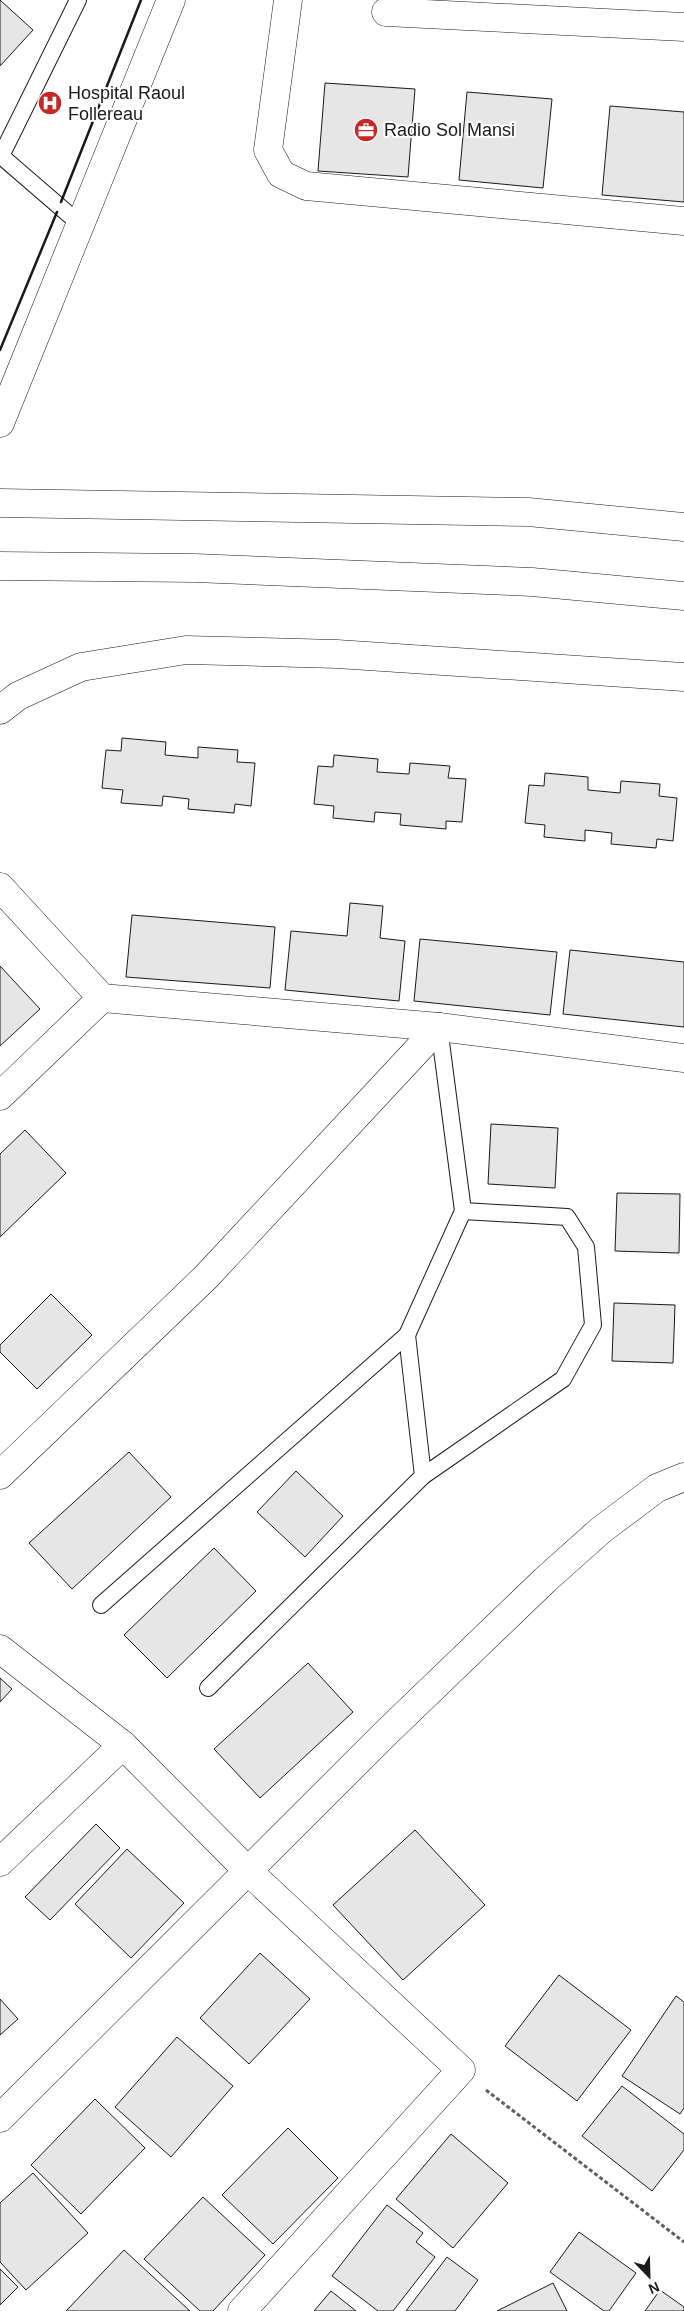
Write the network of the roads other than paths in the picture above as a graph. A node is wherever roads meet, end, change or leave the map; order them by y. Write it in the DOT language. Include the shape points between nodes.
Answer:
graph roads {
  1 [pos="78,0"];
  2 [pos="171,0"];
  3 [pos="288,0"];
  4 [pos="386,12"];
  5 [pos="684,27"];
  6 [pos="0,155"];
  7 [pos="684,221"];
  8 [pos="81,225"];
  9 [pos="0,423"];
  10 [pos="0,504"];
  11 [pos="684,527"];
  12 [pos="0,566"];
  13 [pos="684,596"];
  14 [pos="684,677"];
  15 [pos="0,710"];
  16 [pos="0,887"];
  17 [pos="102,998"];
  18 [pos="439,1027"];
  19 [pos="684,1058"];
  20 [pos="0,1096"];
  21 [pos="463,1211"];
  22 [pos="407,1335"];
  23 [pos="0,1475"];
  24 [pos="423,1476"];
  25 [pos="684,1476"];
  26 [pos="101,1605"];
  27 [pos="0,1649"];
  28 [pos="208,1688"];
  29 [pos="123,1745"];
  30 [pos="0,1862"];
  31 [pos="248,1871"];
  32 [pos="0,2118"];
  33 [pos="242,2311"];
  1 -- 6 [label="lane"];
  2 -- 8 [label="street"];
  3 -- 7 [label="street" via="268,150 281,174 306,186"];
  4 -- 5 [label="street"];
  6 -- 8 [label="lane"];
  8 -- 9 [label="street"];
  10 -- 11 [label="street" via="528,512"];
  12 -- 13 [label="street" via="195,568 532,582"];
  14 -- 15 [label="street" via="337,654 186,650 81,667 18,696"];
  16 -- 17 [label="street"];
  17 -- 18 [label="street"];
  17 -- 20 [label="street"];
  18 -- 19 [label="street"];
  18 -- 21 [label="lane"];
  18 -- 23 [label="street" via="206,1277"];
  21 -- 22 [label="lane"];
  21 -- 24 [label="lane" via="567,1217 586,1247 593,1325 563,1379"];
  22 -- 24 [label="lane"];
  22 -- 26 [label="lane"];
  24 -- 28 [label="lane"];
  25 -- 31 [label="street" via="657,1488 601,1530 545,1580"];
  27 -- 29 [label="street"];
  29 -- 30 [label="street"];
  29 -- 31 [label="street"];
  31 -- 32 [label="street"];
  31 -- 33 [label="street" via="461,2070"];
}
